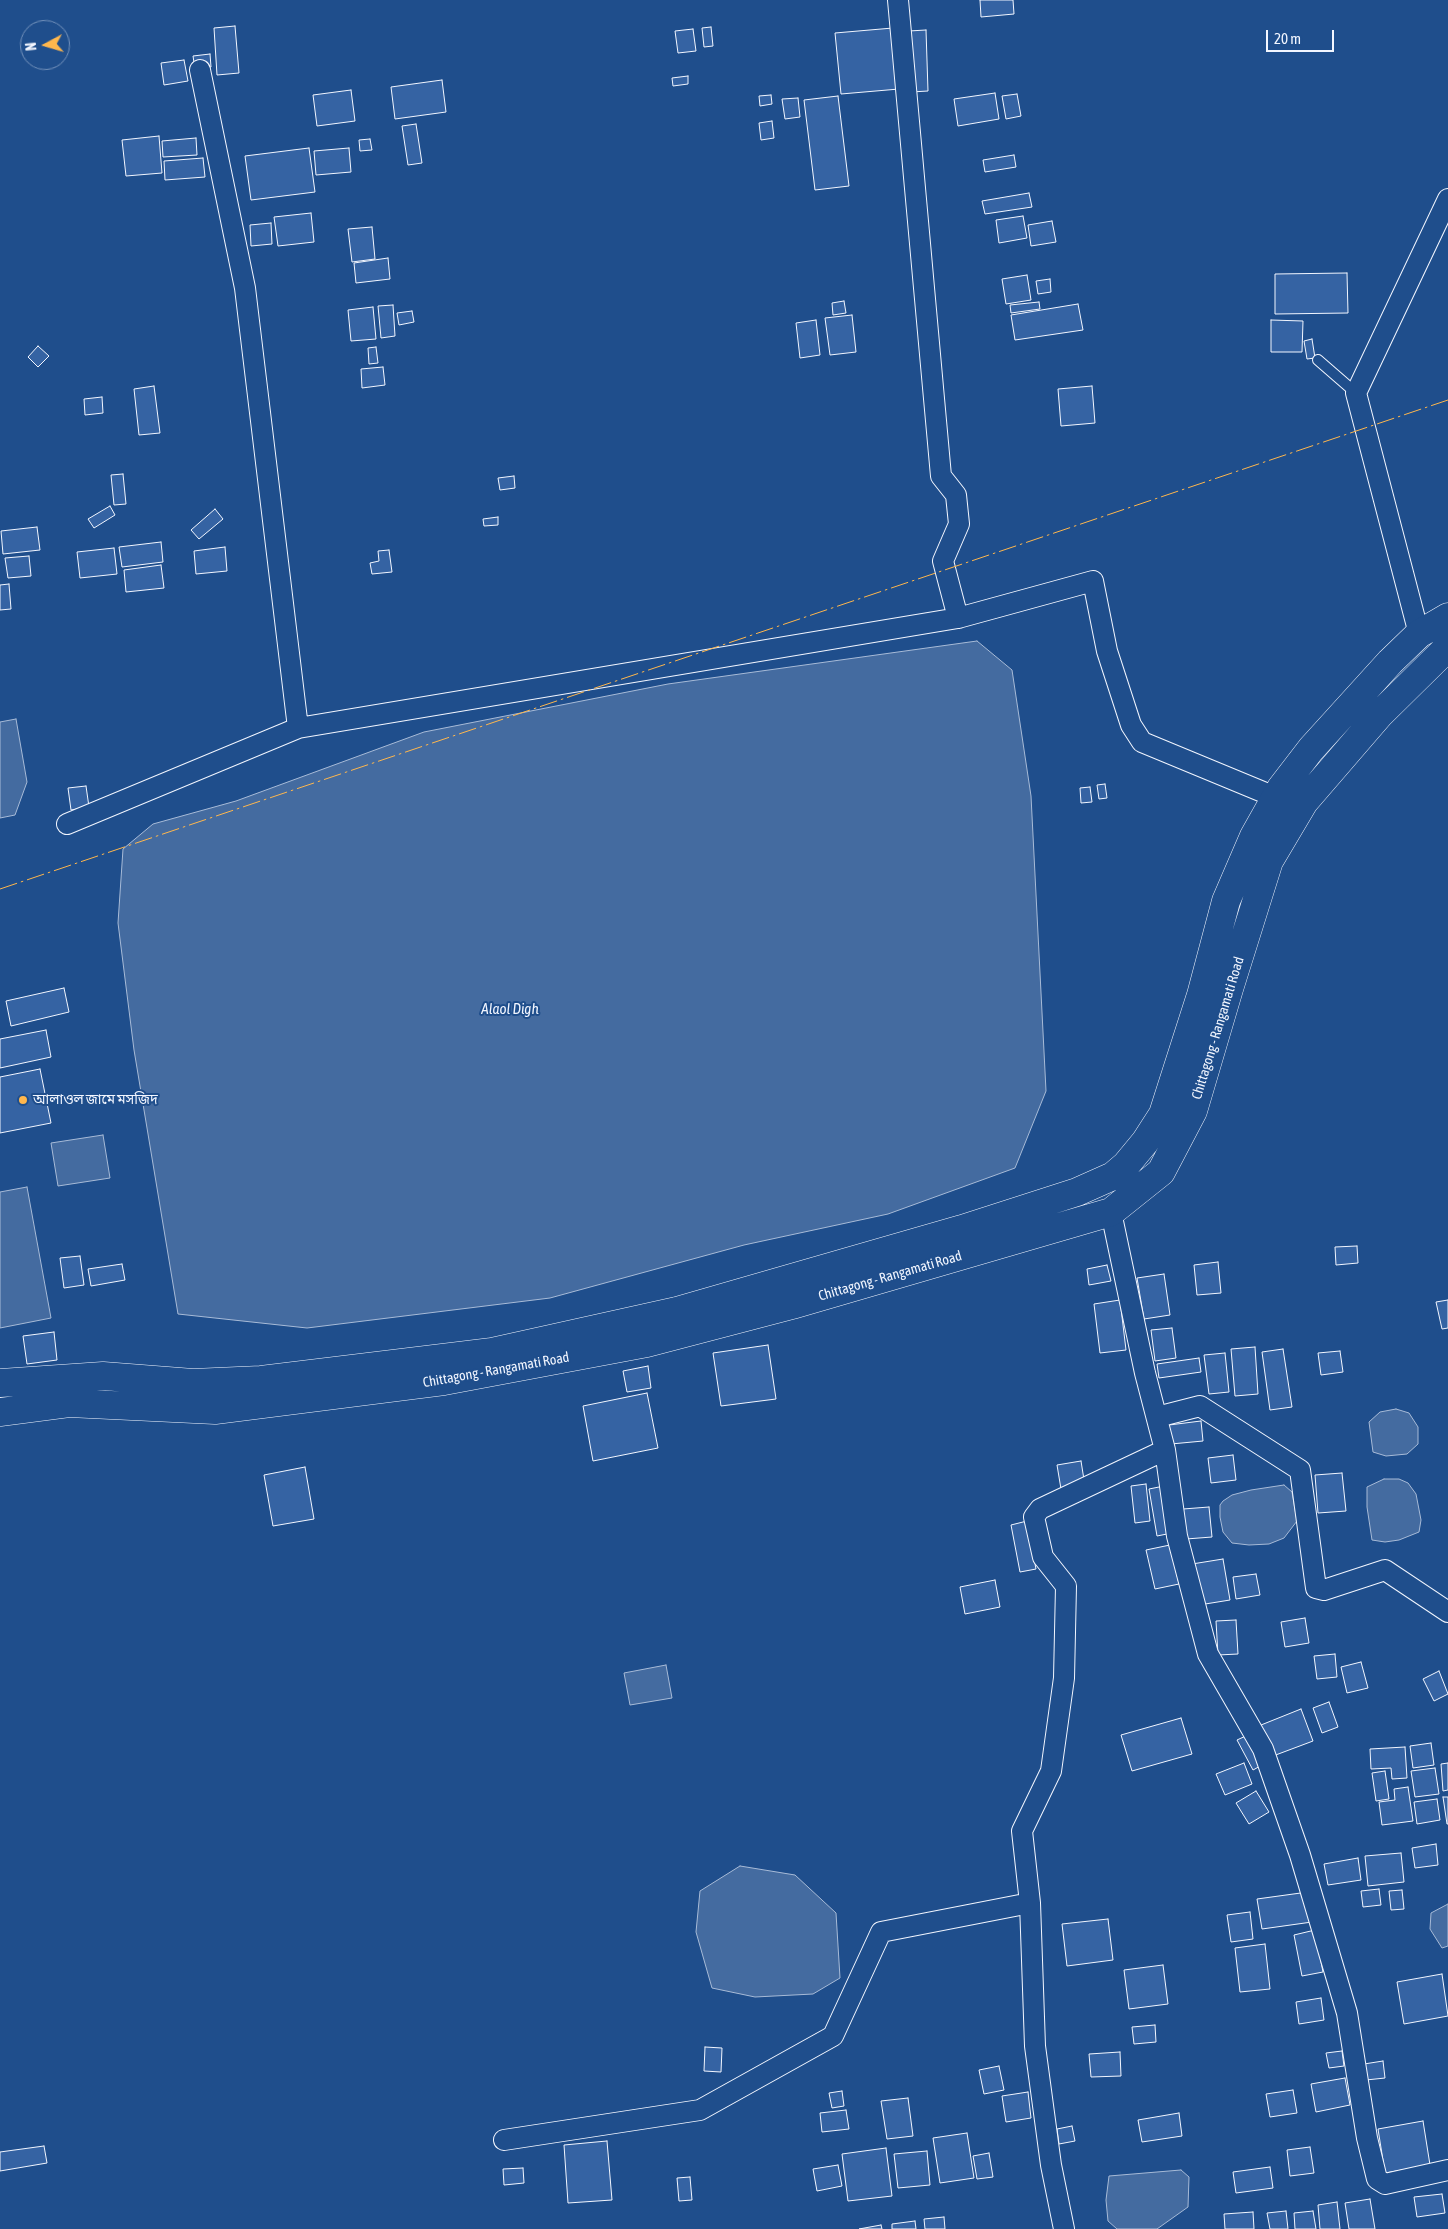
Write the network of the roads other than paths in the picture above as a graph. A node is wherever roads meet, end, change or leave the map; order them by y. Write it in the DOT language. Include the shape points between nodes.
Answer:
graph roads {
  1 [pos="898,0"];
  2 [pos="200,70"];
  3 [pos="1448,199"];
  4 [pos="1318,360"];
  5 [pos="1356,393"];
  6 [pos="1448,617"];
  7 [pos="958,618"];
  8 [pos="1419,634"];
  9 [pos="1448,647"];
  10 [pos="298,728"];
  11 [pos="1275,797"];
  12 [pos="66,824"];
  13 [pos="1111,1212"];
  14 [pos="0,1383"];
  15 [pos="0,1412"];
  16 [pos="1156,1417"];
  17 [pos="1165,1450"];
  18 [pos="1448,1612"];
  19 [pos="1030,1903"];
  20 [pos="504,2140"];
  21 [pos="1448,2170"];
  22 [pos="1064,2229"];
  1 -- 7 [label="street" via="941,476 956,495 959,524 943,561"];
  2 -- 10 [label="street" via="245,288"];
  3 -- 5 [label="street"];
  4 -- 5 [label="lane"];
  5 -- 8 [label="street"];
  6 -- 8 [label="highway, Chittagong - Rangamati Road"];
  7 -- 10 [label="street"];
  7 -- 11 [label="street" via="1093,581 1107,651 1132,724 1142,742"];
  8 -- 11 [label="highway, Chittagong - Rangamati Road" via="1312,749"];
  9 -- 13 [label="highway, Chittagong - Rangamati Road" via="1379,716 1304,802 1269,861 1193,1111 1161,1172"];
  10 -- 12 [label="street"];
  11 -- 14 [label="highway, Chittagong - Rangamati Road" via="1226,901 1201,995 1163,1114 1145,1142 1113,1176 1077,1192 962,1229 677,1311 492,1352 261,1380 193,1383 103,1376"];
  13 -- 15 [label="highway, Chittagong - Rangamati Road" via="792,1305 647,1343 444,1381 215,1410 69,1403"];
  13 -- 16 [label="street"];
  16 -- 17 [label="street"];
  16 -- 18 [label="street" via="1200,1406 1300,1470 1316,1588 1324,1590 1385,1570"];
  17 -- 19 [label="street" via="1040,1509 1034,1517 1043,1557 1066,1586 1064,1678 1051,1771 1022,1831"];
  17 -- 21 [label="street" via="1177,1536 1208,1654 1263,1748 1300,1855 1347,2013 1367,2138 1377,2179 1385,2184"];
  19 -- 20 [label="street" via="881,1932 833,2036 700,2110"];
  19 -- 22 [label="street" via="1035,2046 1051,2165"];
}
